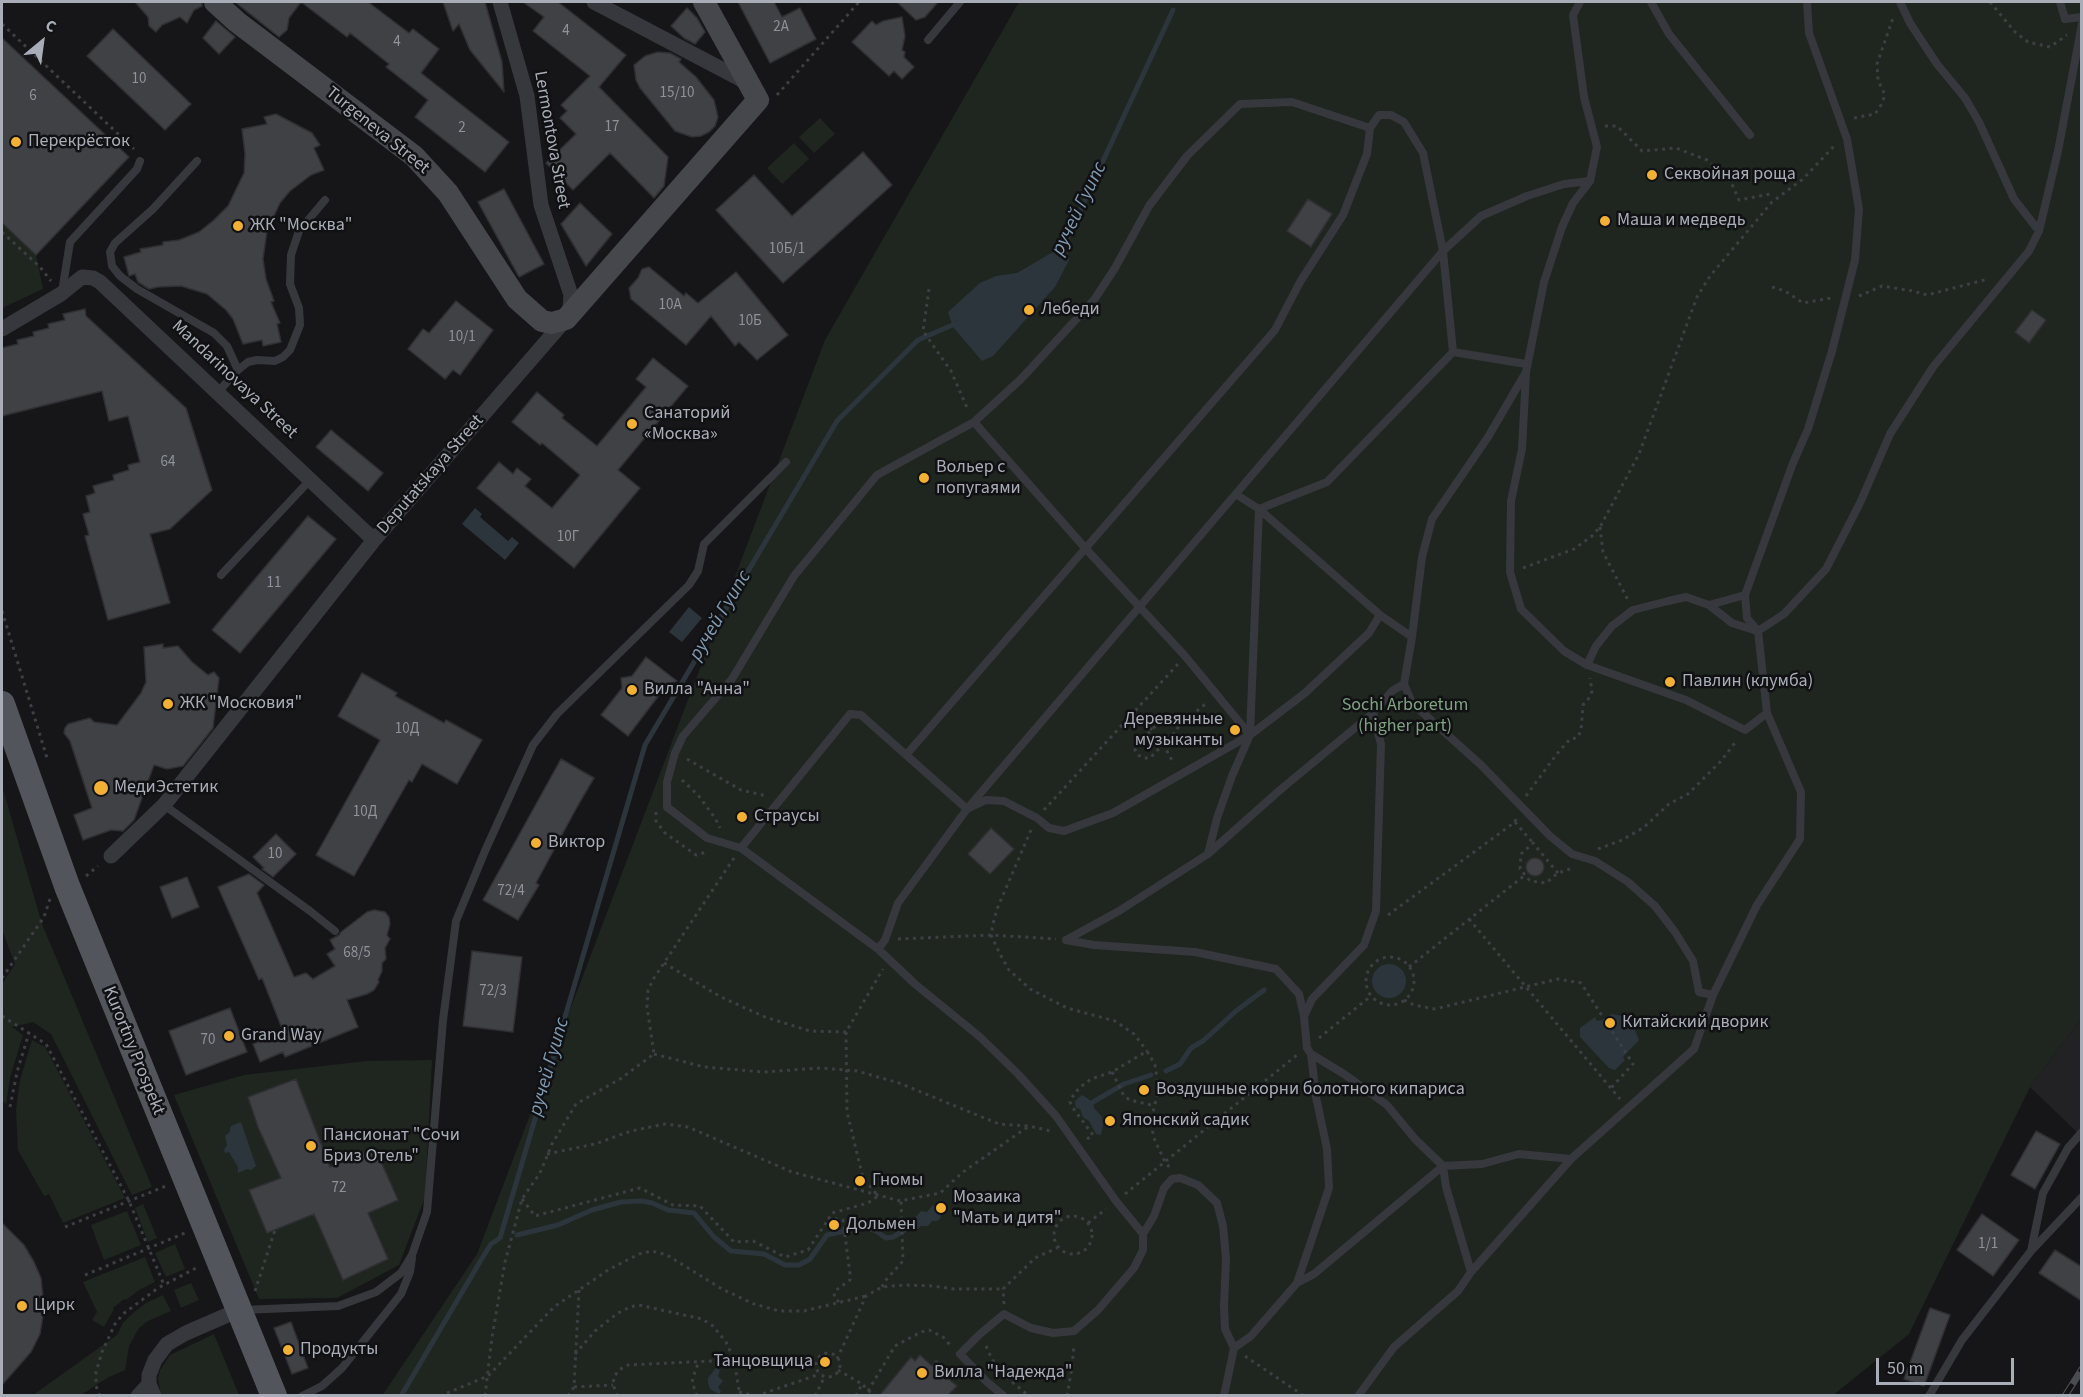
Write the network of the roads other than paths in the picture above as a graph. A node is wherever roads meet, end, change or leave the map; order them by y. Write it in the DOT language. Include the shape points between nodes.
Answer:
graph roads {
  1 [pos="215,2"];
  2 [pos="500,2"];
  3 [pos="594,2"];
  4 [pos="704,2"];
  5 [pos="960,2"];
  6 [pos="1580,2"];
  7 [pos="1651,2"];
  8 [pos="1808,2"];
  9 [pos="1900,2"];
  10 [pos="2060,2"];
  11 [pos="2082,17"];
  12 [pos="2081,25"];
  13 [pos="928,40"];
  14 [pos="761,92"];
  15 [pos="1370,128"];
  16 [pos="1750,135"];
  17 [pos="140,161"];
  18 [pos="197,161"];
  19 [pos="1590,181"];
  20 [pos="326,200"];
  21 [pos="2039,231"];
  22 [pos="1443,250"];
  23 [pos="61,294"];
  24 [pos="566,319"];
  25 [pos="2,329"];
  26 [pos="1453,352"];
  27 [pos="1526,368"];
  28 [pos="238,370"];
  29 [pos="218,392"];
  30 [pos="974,422"];
  31 [pos="786,462"];
  32 [pos="311,479"];
  33 [pos="1237,495"];
  34 [pos="1258,509"];
  35 [pos="374,540"];
  36 [pos="1086,549"];
  37 [pos="221,576"];
  38 [pos="1745,595"];
  39 [pos="1709,605"];
  40 [pos="1140,607"];
  41 [pos="1380,615"];
  42 [pos="1758,631"];
  43 [pos="1412,637"];
  44 [pos="1587,665"];
  45 [pos="1404,684"];
  46 [pos="2,704"];
  47 [pos="1373,713"];
  48 [pos="1767,713"];
  49 [pos="1250,735"];
  50 [pos="906,755"];
  51 [pos="164,806"];
  52 [pos="967,809"];
  53 [pos="741,848"];
  54 [pos="1208,854"];
  55 [pos="111,856"];
  56 [pos="335,931"];
  57 [pos="878,949"];
  58 [pos="1713,996"];
  59 [pos="1304,1017"];
  60 [pos="1309,1051"];
  61 [pos="2082,1132"];
  62 [pos="1571,1159"];
  63 [pos="1443,1166"];
  64 [pos="2082,1197"];
  65 [pos="1143,1234"];
  66 [pos="2031,1251"];
  67 [pos="412,1255"];
  68 [pos="1471,1272"];
  69 [pos="1297,1283"];
  70 [pos="246,1302"];
  71 [pos="1234,1348"];
  72 [pos="152,1390"];
  73 [pos="138,1395"];
  74 [pos="274,1395"];
  75 [pos="302,1395"];
  76 [pos="1005,1395"];
  77 [pos="1224,1395"];
  78 [pos="1358,1395"];
  79 [pos="1929,1395"];
  1 -- 24 [label="street, Turgeneva Street" via="414,156 448,193 517,299 542,321"];
  2 -- 24 [label="street, Lermontova Street" via="527,96 541,205 571,295"];
  3 -- 14 [label="street"];
  4 -- 14 [label="street"];
  5 -- 13 [label="lane"];
  6 -- 19 [label="lane" via="1573,15 1584,97 1597,147"];
  7 -- 16 [label="lane" via="1669,34"];
  8 -- 38 [label="lane" via="1809,33 1847,139 1859,209 1855,260 1808,429"];
  9 -- 21 [label="lane" via="1937,64 1965,98 2014,199"];
  10 -- 11 [label="lane" via="2065,19"];
  12 -- 21 [label="lane"];
  14 -- 24 [label="street, Deputatskaya Street"];
  15 -- 22 [label="lane" via="1379,115 1391,115 1404,122 1423,153"];
  15 -- 30 [label="lane" via="1292,102 1240,104 1187,156 1149,206 1094,300 1021,379"];
  15 -- 36 [label="lane" via="1367,154 1343,215 1275,330"];
  17 -- 23 [label="lane" via="70,242"];
  18 -- 28 [label="lane" via="115,243 110,252 112,266 137,289 214,333 227,346"];
  19 -- 22 [label="lane" via="1564,184 1481,216"];
  19 -- 27 [label="lane" via="1573,202 1562,227 1544,282"];
  20 -- 28 [label="lane" via="299,231 291,255 290,284 299,308 300,325 290,350 275,361 248,362"];
  21 -- 42 [label="lane" via="2029,251 1933,367 1908,405 1890,434 1826,569 1784,614"];
  22 -- 26 [label="lane"];
  22 -- 33 [label="lane"];
  23 -- 25 [label="street, Mandarinovaya Street"];
  23 -- 29 [label="street, Mandarinovaya Street" via="82,277 100,282"];
  24 -- 35 [label="street, Deputatskaya Street"];
  26 -- 27 [label="lane"];
  26 -- 34 [label="lane" via="1327,482"];
  27 -- 43 [label="lane" via="1488,437 1432,519 1422,557"];
  27 -- 44 [label="lane" via="1522,449 1511,501 1510,572 1521,609 1564,651"];
  28 -- 29 [label="lane"];
  29 -- 32 [label="street, Mandarinovaya Street"];
  30 -- 36 [label="lane"];
  30 -- 53 [label="lane" via="877,475 794,576 732,679 682,736 670,769 667,807 707,838"];
  31 -- 67 [label="lane" via="704,544 698,571 689,585 557,714 532,746 456,921 426,1212"];
  32 -- 35 [label="street, Mandarinovaya Street"];
  32 -- 37 [label="lane"];
  33 -- 34 [label="lane"];
  33 -- 40 [label="lane"];
  34 -- 41 [label="lane"];
  34 -- 49 [label="lane"];
  35 -- 51 [label="street, Deputatskaya Street"];
  36 -- 40 [label="lane"];
  36 -- 50 [label="lane"];
  38 -- 39 [label="lane"];
  38 -- 42 [label="lane" via="1747,618"];
  39 -- 42 [label="lane" via="1732,623"];
  39 -- 44 [label="lane" via="1686,597 1633,610 1612,626"];
  40 -- 49 [label="lane"];
  40 -- 52 [label="lane"];
  41 -- 43 [label="lane"];
  41 -- 49 [label="lane" via="1369,633 1305,693"];
  42 -- 48 [label="lane"];
  43 -- 45 [label="lane"];
  44 -- 48 [label="lane" via="1686,700 1745,729"];
  45 -- 47 [label="lane" via="1392,691"];
  45 -- 58 [label="lane" via="1412,703 1481,765 1550,836 1572,854 1595,861 1628,882 1655,906 1693,961 1699,992"];
  46 -- 70 [label="main road, Kurortny Prospekt" via="67,886"];
  47 -- 54 [label="lane"];
  47 -- 59 [label="lane" via="1381,744 1376,911 1364,945 1312,999"];
  48 -- 58 [label="lane" via="1802,792 1800,839 1757,905"];
  49 -- 52 [label="lane" via="1113,813 1064,831 1049,828 1004,801 986,800"];
  49 -- 54 [label="lane" via="1217,818"];
  50 -- 52 [label="lane"];
  50 -- 53 [label="lane" via="861,716 850,714"];
  51 -- 55 [label="street, Deputatskaya Street"];
  51 -- 56 [label="lane"];
  52 -- 57 [label="lane" via="898,903"];
  53 -- 57 [label="lane"];
  54 -- 59 [label="lane" via="1066,940 1195,952 1276,969 1299,994"];
  57 -- 65 [label="lane" via="1018,1074 1070,1135"];
  58 -- 62 [label="lane" via="1694,1049"];
  59 -- 60 [label="lane"];
  60 -- 63 [label="lane" via="1387,1106"];
  60 -- 69 [label="lane" via="1327,1149 1329,1188"];
  61 -- 66 [label="lane" via="2067,1148 2043,1193"];
  62 -- 63 [label="lane" via="1519,1154 1482,1164"];
  62 -- 68 [label="lane"];
  63 -- 68 [label="lane"];
  63 -- 69 [label="lane" via="1314,1274"];
  64 -- 66 [label="lane"];
  65 -- 71 [label="lane" via="1172,1179 1198,1185 1217,1203 1226,1259 1225,1329"];
  65 -- 76 [label="lane" via="1143,1250 1134,1268 1074,1331 1053,1333 1031,1328 1004,1314 960,1354"];
  66 -- 79 [label="lane" via="1962,1340"];
  67 -- 70 [label="lane" via="401,1273 376,1292 338,1306"];
  67 -- 75 [label="lane" via="401,1294 372,1331 334,1377"];
  68 -- 78 [label="lane" via="1458,1291 1394,1347"];
  69 -- 71 [label="lane" via="1251,1336"];
  70 -- 72 [label="street" via="167,1344 149,1375"];
  70 -- 74 [label="main road, Kurortny Prospekt"];
  71 -- 77 [label="lane"];
  72 -- 73 [label="street"];
}
